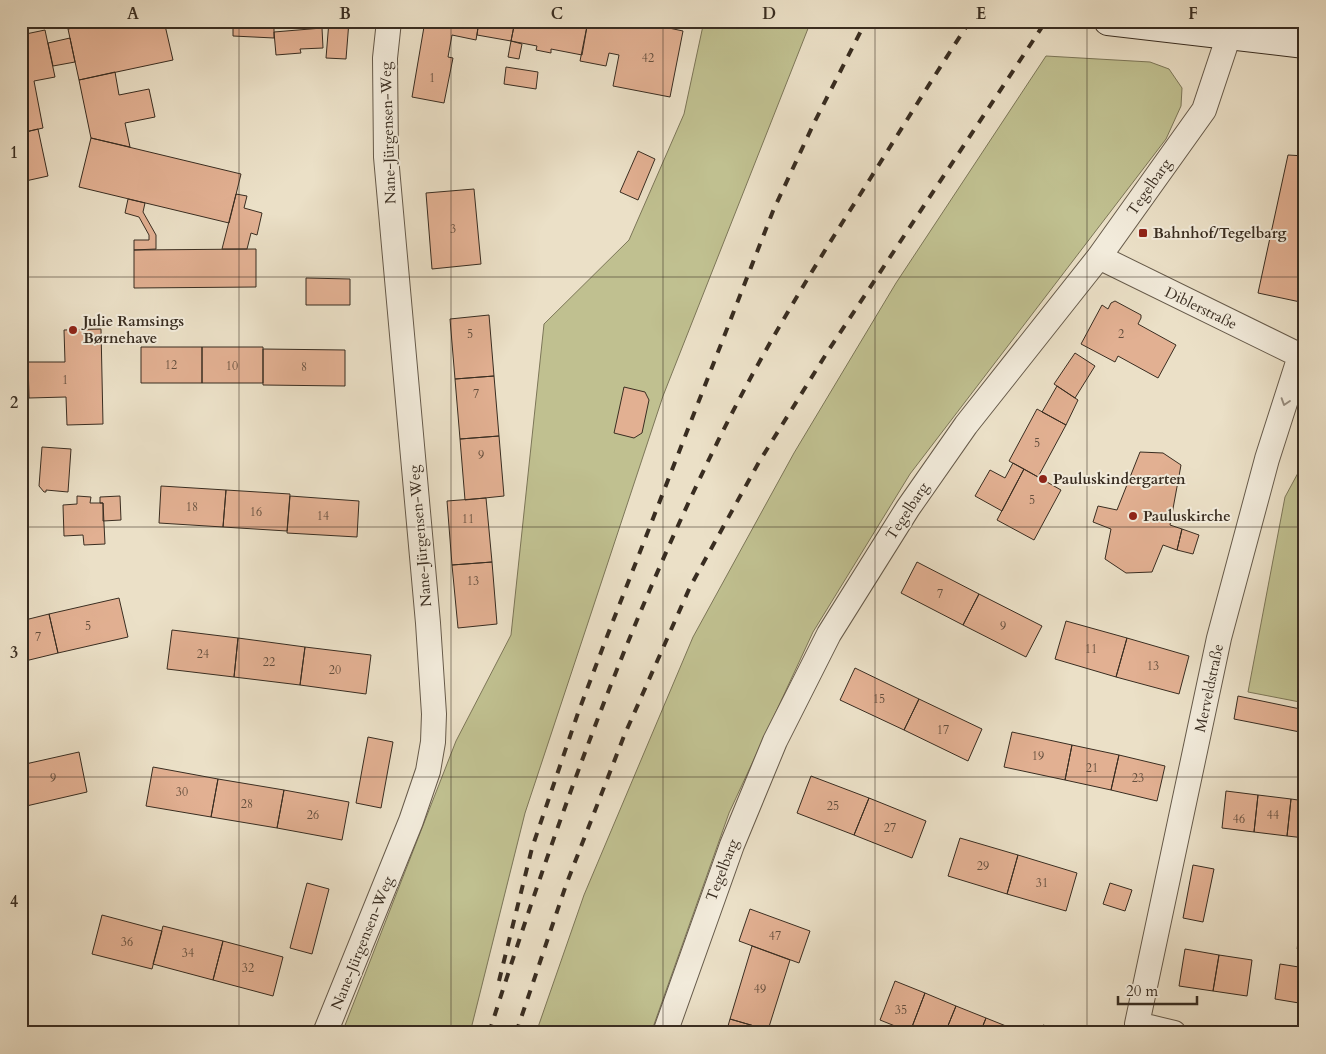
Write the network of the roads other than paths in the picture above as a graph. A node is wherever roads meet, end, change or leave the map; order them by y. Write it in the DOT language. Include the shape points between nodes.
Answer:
graph roads {
  1 [pos="389,21"];
  2 [pos="1108,21"];
  3 [pos="1229,35"];
  4 [pos="1305,44"];
  5 [pos="1099,257"];
  6 [pos="1303,357"];
  7 [pos="325,1033"];
  8 [pos="665,1033"];
  9 [pos="1174,1033"];
  1 -- 7 [label="street, Nane-Jürgensen-Weg" via="384,58 386,157 428,622 433,742 428,771 411,821"];
  2 -- 3 [label="main road"];
  3 -- 4 [label="main road"];
  3 -- 5 [label="street, Tegelbarg" via="1204,110"];
  5 -- 6 [label="street, Diblerstraße"];
  5 -- 8 [label="street, Tegelbarg" via="966,425 908,508 829,634 775,742 732,845"];
  6 -- 9 [label="street, Merveldstraße, one-way" via="1267,459 1219,638 1137,1024"];
}
